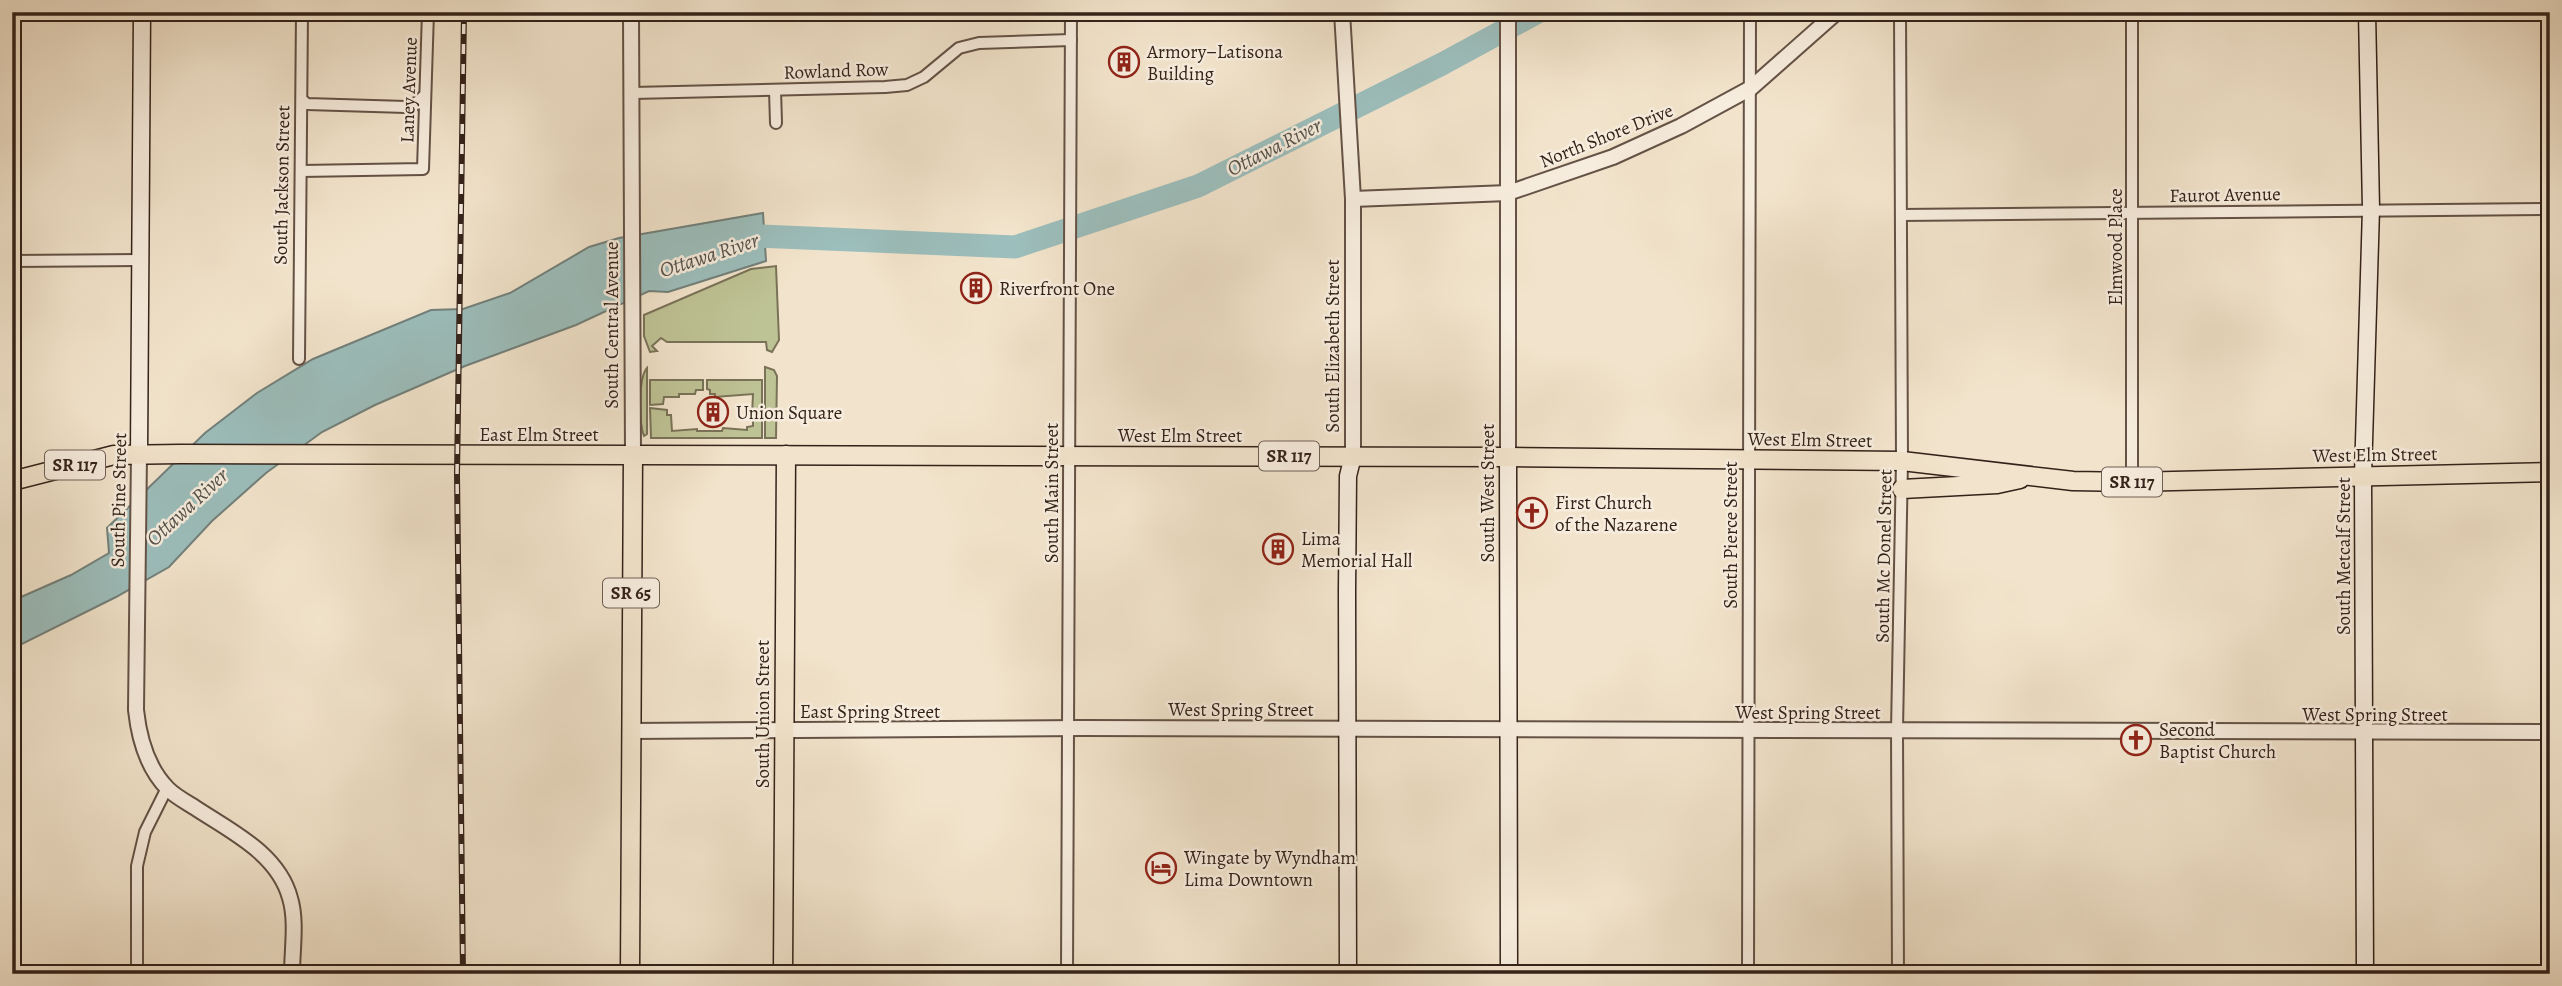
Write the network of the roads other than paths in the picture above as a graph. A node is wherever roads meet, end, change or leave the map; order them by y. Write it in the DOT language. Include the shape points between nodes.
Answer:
graph roads {
  1 [pos="142,12"];
  2 [pos="302,12"];
  3 [pos="428,12"];
  4 [pos="631,12"];
  5 [pos="1071,12"];
  6 [pos="1342,12"];
  7 [pos="1508,12"];
  8 [pos="1750,12"];
  9 [pos="1837,12"];
  10 [pos="1900,12"];
  11 [pos="2132,12"];
  12 [pos="2367,12"];
  13 [pos="1070,40"];
  14 [pos="1751,88"];
  15 [pos="775,90"];
  16 [pos="633,93"];
  17 [pos="425,95"];
  18 [pos="302,100"];
  19 [pos="776,123"];
  20 [pos="301,171"];
  21 [pos="1508,193"];
  22 [pos="1353,199"];
  23 [pos="2371,209"];
  24 [pos="2550,209"];
  25 [pos="2133,213"];
  26 [pos="1901,215"];
  27 [pos="141,260"];
  28 [pos="12,261"];
  29 [pos="299,359"];
  30 [pos="139,454"];
  31 [pos="632,455"];
  32 [pos="786,455"];
  33 [pos="1069,456"];
  34 [pos="1353,456"];
  35 [pos="1508,457"];
  36 [pos="1748,460"];
  37 [pos="1902,461"];
  38 [pos="2550,472"];
  39 [pos="2363,475"];
  40 [pos="2031,476"];
  41 [pos="12,481"];
  42 [pos="2132,482"];
  43 [pos="1902,489"];
  44 [pos="1067,728"];
  45 [pos="1349,729"];
  46 [pos="1509,730"];
  47 [pos="1897,730"];
  48 [pos="783,731"];
  49 [pos="631,732"];
  50 [pos="1747,732"];
  51 [pos="2364,733"];
  52 [pos="2550,733"];
  53 [pos="167,788"];
  54 [pos="137,974"];
  55 [pos="292,974"];
  56 [pos="630,974"];
  57 [pos="783,974"];
  58 [pos="1067,974"];
  59 [pos="1348,974"];
  60 [pos="1510,974"];
  61 [pos="1748,974"];
  62 [pos="1898,974"];
  63 [pos="2365,974"];
  1 -- 27 [label="main road, South Pine Street"];
  2 -- 18 [label="street, South Jackson Street"];
  3 -- 17 [label="street, Laney Avenue"];
  4 -- 16 [label="street, South Central Avenue"];
  5 -- 13 [label="street, South Main Street"];
  6 -- 22 [label="street, South Elizabeth Street"];
  7 -- 21 [label="street, South West Street"];
  8 -- 14 [label="street, South Pierce Street"];
  9 -- 14 [label="street, North Shore Drive"];
  10 -- 26 [label="street, South Mc Donel Street"];
  11 -- 25 [label="street, Elmwood Place"];
  12 -- 23 [label="main road, South Metcalf Street"];
  13 -- 15 [label="street, Rowland Row" via="969,45 907,85"];
  13 -- 33 [label="street, South Main Street"];
  14 -- 21 [label="street, North Shore Drive" via="1642,145"];
  14 -- 36 [label="street, South Pierce Street"];
  15 -- 16 [label="street, Rowland Row"];
  15 -- 19 [label="street"];
  16 -- 31 [label="street, South Central Avenue"];
  17 -- 18 [label="street" via="406,107 307,104"];
  17 -- 20 [label="street, Laney Avenue" via="423,169"];
  18 -- 20 [label="street, South Jackson Street"];
  20 -- 29 [label="street, South Jackson Street"];
  21 -- 22 [label="street, North Shore Drive"];
  21 -- 35 [label="street, South West Street"];
  22 -- 34 [label="street, South Elizabeth Street"];
  23 -- 24 [label="street, Faurot Avenue"];
  23 -- 25 [label="street, Faurot Avenue"];
  23 -- 39 [label="main road, South Metcalf Street"];
  25 -- 26 [label="street, Faurot Avenue"];
  25 -- 42 [label="street, Elmwood Place"];
  26 -- 37 [label="street, South Mc Donel Street"];
  27 -- 28 [label="street"];
  27 -- 30 [label="main road, South Pine Street"];
  30 -- 31 [label="main road, East Elm Street"];
  30 -- 41 [label="main road, East Elm Street / SR 117" via="114,455"];
  30 -- 53 [label="street, South Pine Street" via="136,710 149,761"];
  31 -- 32 [label="main road, East Elm Street"];
  31 -- 49 [label="main road, South Central Avenue / SR 65"];
  32 -- 33 [label="main road, East Elm Street / SR 117"];
  32 -- 48 [label="main road, South Union Street"];
  33 -- 34 [label="main road, West Elm Street / SR 117"];
  33 -- 44 [label="street, South Main Street"];
  34 -- 35 [label="main road, West Elm Street / SR 117"];
  34 -- 45 [label="main road, South Elizabeth Street" via="1348,477"];
  35 -- 36 [label="main road, West Elm Street / SR 117"];
  35 -- 46 [label="main road, South West Street"];
  36 -- 37 [label="main road, West Elm Street / SR 117"];
  36 -- 50 [label="street, South Pierce Street"];
  37 -- 40 [label="main road, West Elm Street / SR 117"];
  37 -- 43 [label="street, South Mc Donel Street"];
  38 -- 39 [label="main road, West Elm Street / SR 117"];
  39 -- 42 [label="main road, West Elm Street / SR 117"];
  39 -- 51 [label="main road, South Metcalf Street"];
  40 -- 42 [label="main road, West Elm Street / SR 117"];
  40 -- 43 [label="main road" via="1997,484"];
  43 -- 47 [label="street, South Mc Donel Street"];
  44 -- 45 [label="street, West Spring Street"];
  44 -- 48 [label="street, East Spring Street"];
  44 -- 58 [label="street, South Main Street"];
  45 -- 46 [label="street, West Spring Street"];
  45 -- 59 [label="main road, South Elizabeth Street"];
  46 -- 50 [label="street, West Spring Street"];
  46 -- 60 [label="main road, South West Street"];
  47 -- 50 [label="street, West Spring Street"];
  47 -- 51 [label="street, West Spring Street"];
  47 -- 62 [label="street, South Mc Donel Street"];
  48 -- 49 [label="street, East Spring Street"];
  48 -- 57 [label="main road, South Union Street"];
  49 -- 56 [label="main road, South Central Avenue / SR 65"];
  50 -- 61 [label="street, South Pierce Street"];
  51 -- 52 [label="street, West Spring Street"];
  51 -- 63 [label="main road, South Metcalf Street"];
  53 -- 54 [label="street" via="145,832 137,866"];
  53 -- 55 [label="street" via="246,840 279,874 290,898"];
}
